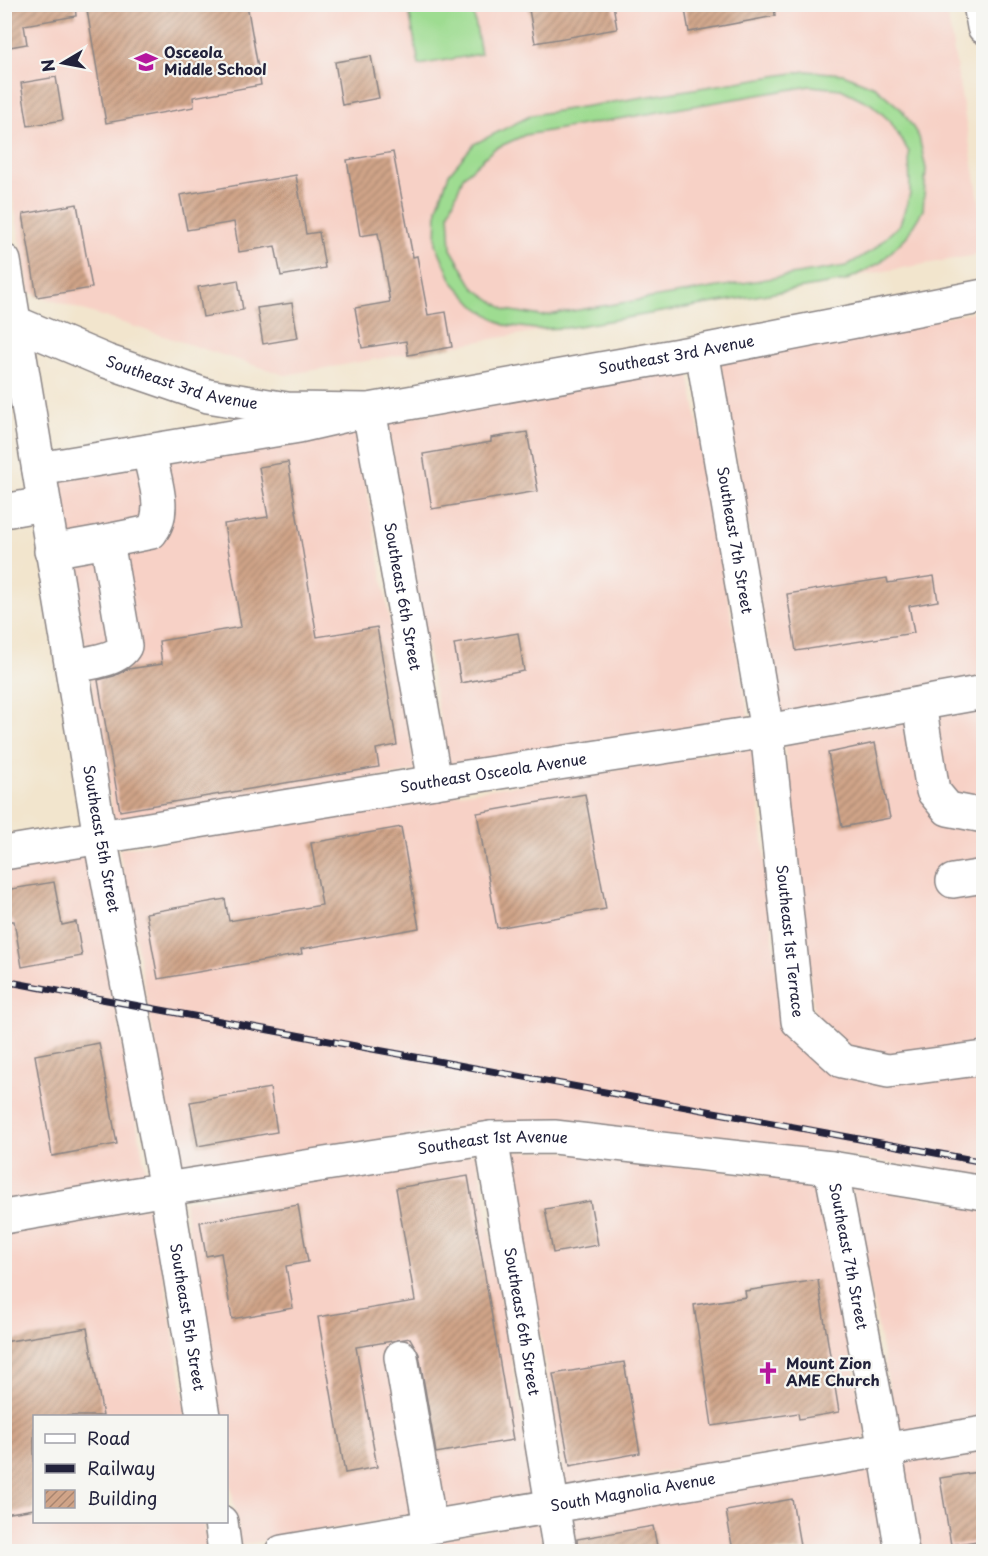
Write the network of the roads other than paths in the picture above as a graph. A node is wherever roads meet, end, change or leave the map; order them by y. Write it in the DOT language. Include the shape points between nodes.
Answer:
graph roads {
  1 [pos="980,4"];
  2 [pos="984,27"];
  3 [pos="4,261"];
  4 [pos="984,296"];
  5 [pos="10,320"];
  6 [pos="702,351"];
  7 [pos="369,410"];
  8 [pos="149,451"];
  9 [pos="39,469"];
  10 [pos="44,504"];
  11 [pos="4,511"];
  12 [pos="107,540"];
  13 [pos="51,551"];
  14 [pos="72,666"];
  15 [pos="984,692"];
  16 [pos="919,704"];
  17 [pos="767,731"];
  18 [pos="435,782"];
  19 [pos="984,816"];
  20 [pos="100,837"];
  21 [pos="4,853"];
  22 [pos="984,1058"];
  23 [pos="491,1138"];
  24 [pos="831,1168"];
  25 [pos="166,1189"];
  26 [pos="984,1193"];
  27 [pos="4,1217"];
  28 [pos="401,1357"];
  29 [pos="203,1415"];
  30 [pos="984,1433"];
  31 [pos="885,1449"];
  32 [pos="552,1505"];
  33 [pos="221,1523"];
  34 [pos="430,1526"];
  35 [pos="333,1547"];
  36 [pos="225,1551"];
  37 [pos="282,1551"];
  38 [pos="560,1551"];
  39 [pos="902,1551"];
  1 -- 2 [label="street"];
  3 -- 5 [label="street, Southeast 5th Street"];
  4 -- 6 [label="street, Southeast 3rd Avenue"];
  5 -- 7 [label="street, Southeast 3rd Avenue" via="106,361 208,396 287,409"];
  5 -- 9 [label="street, Southeast 5th Street"];
  6 -- 7 [label="street, Southeast 3rd Avenue"];
  6 -- 17 [label="street, Southeast 7th Street"];
  7 -- 8 [label="street, Southeast 3rd Avenue"];
  7 -- 18 [label="street, Southeast 6th Street"];
  8 -- 9 [label="street, Southeast 3rd Avenue"];
  8 -- 12 [label="street" via="160,509 157,524 151,532"];
  9 -- 10 [label="street, Southeast 5th Street"];
  10 -- 11 [label="street"];
  10 -- 13 [label="street, Southeast 5th Street"];
  12 -- 13 [label="street"];
  12 -- 14 [label="street" via="125,646 122,652 108,658"];
  13 -- 14 [label="street, Southeast 5th Street"];
  14 -- 20 [label="street, Southeast 5th Street"];
  15 -- 16 [label="street, Southeast Osceola Avenue"];
  16 -- 17 [label="street, Southeast Osceola Avenue"];
  16 -- 19 [label="street" via="933,791 948,809"];
  17 -- 18 [label="street, Southeast Osceola Avenue"];
  17 -- 22 [label="street, Southeast 1st Terrace" via="798,1020 842,1061 888,1071"];
  18 -- 20 [label="street, Southeast Osceola Avenue"];
  20 -- 21 [label="street, Southeast Osceola Avenue"];
  20 -- 25 [label="street, Southeast 5th Street"];
  23 -- 24 [label="street, Southeast 1st Avenue" via="554,1137"];
  23 -- 25 [label="street, Southeast 1st Avenue"];
  23 -- 32 [label="street, Southeast 6th Street"];
  24 -- 26 [label="street, Southeast 1st Avenue"];
  24 -- 31 [label="street, Southeast 7th Street"];
  25 -- 27 [label="street, Southeast 1st Avenue"];
  25 -- 29 [label="street, Southeast 5th Street"];
  28 -- 34 [label="street"];
  30 -- 31 [label="street, South Magnolia Avenue"];
  31 -- 32 [label="street, South Magnolia Avenue"];
  31 -- 39 [label="street, Southeast 7th Street"];
  32 -- 34 [label="street, South Magnolia Avenue"];
  32 -- 38 [label="street, Southeast 6th Street"];
  33 -- 36 [label="street"];
  34 -- 35 [label="street, South Magnolia Avenue"];
  35 -- 37 [label="street, South Magnolia Avenue"];
}
